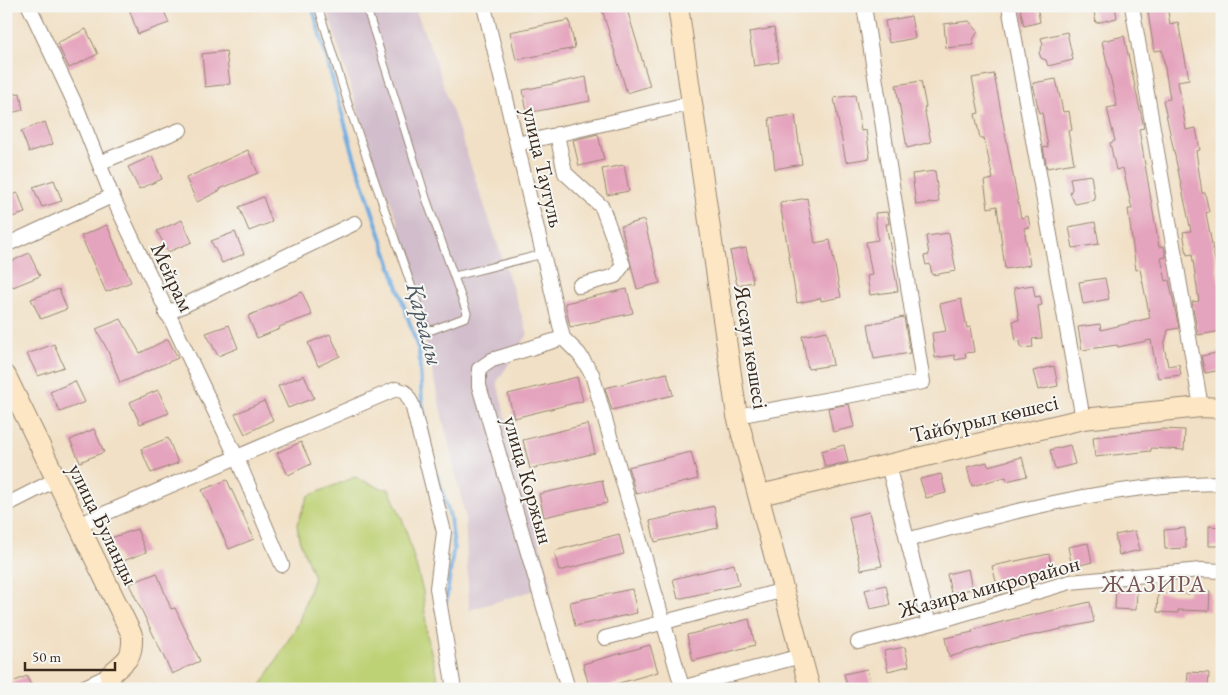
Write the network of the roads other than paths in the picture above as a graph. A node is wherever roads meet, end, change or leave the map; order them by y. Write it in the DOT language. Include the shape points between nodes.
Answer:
graph roads {
  1 [pos="29,6"];
  2 [pos="318,6"];
  3 [pos="366,6"];
  4 [pos="484,6"];
  5 [pos="678,6"];
  6 [pos="864,6"];
  7 [pos="1009,6"];
  8 [pos="1132,6"];
  9 [pos="692,103"];
  10 [pos="180,130"];
  11 [pos="557,134"];
  12 [pos="517,144"];
  13 [pos="99,163"];
  14 [pos="112,196"];
  15 [pos="355,223"];
  16 [pos="6,245"];
  17 [pos="543,254"];
  18 [pos="455,276"];
  19 [pos="579,286"];
  20 [pos="166,314"];
  21 [pos="563,338"];
  22 [pos="6,376"];
  23 [pos="1201,407"];
  24 [pos="1222,408"];
  25 [pos="737,416"];
  26 [pos="1083,419"];
  27 [pos="236,456"];
  28 [pos="888,465"];
  29 [pos="55,480"];
  30 [pos="1222,483"];
  31 [pos="760,495"];
  32 [pos="6,505"];
  33 [pos="78,525"];
  34 [pos="907,540"];
  35 [pos="282,565"];
  36 [pos="1222,571"];
  37 [pos="784,590"];
  38 [pos="662,624"];
  39 [pos="929,624"];
  40 [pos="605,638"];
  41 [pos="858,642"];
  42 [pos="801,656"];
  43 [pos="110,682"];
  44 [pos="680,688"];
  45 [pos="80,689"];
  46 [pos="454,689"];
  47 [pos="568,689"];
  48 [pos="810,689"];
  1 -- 13 [label="street, Мейрам"];
  2 -- 18 [label="lane" via="349,107 426,328 432,330 466,317"];
  3 -- 18 [label="lane" via="427,202"];
  4 -- 12 [label="street, улица Таугуль"];
  5 -- 9 [label="street, Яссауи көшесі"];
  6 -- 25 [label="street" via="923,382"];
  7 -- 26 [label="street"];
  8 -- 23 [label="street"];
  9 -- 11 [label="street"];
  9 -- 25 [label="street, Яссауи көшесі"];
  10 -- 13 [label="street"];
  11 -- 12 [label="street"];
  11 -- 19 [label="street" via="565,173 602,207 623,265 615,276"];
  12 -- 17 [label="street, улица Таугуль"];
  13 -- 14 [label="street, Мейрам"];
  14 -- 16 [label="street"];
  14 -- 20 [label="street, Мейрам"];
  15 -- 20 [label="street"];
  17 -- 18 [label="lane"];
  17 -- 21 [label="street, улица Таугуль"];
  20 -- 27 [label="street, Мейрам"];
  21 -- 38 [label="street" via="592,374"];
  21 -- 47 [label="street, улица Коржын" via="492,360 479,369 479,378"];
  22 -- 29 [label="street, улица Буланды"];
  23 -- 24 [label="street, Тайбурыл көшесі"];
  23 -- 26 [label="street, Тайбурыл көшесі"];
  25 -- 31 [label="street, Яссауи көшесі"];
  26 -- 28 [label="street, Тайбурыл көшесі"];
  27 -- 33 [label="street"];
  27 -- 35 [label="street, Мейрам"];
  27 -- 46 [label="street" via="396,389 405,392 412,404 444,532 437,588"];
  28 -- 31 [label="street, Тайбурыл көшесі"];
  28 -- 34 [label="street"];
  29 -- 32 [label="street"];
  29 -- 33 [label="street, улица Буланды"];
  30 -- 34 [label="street" via="1092,494 1022,508"];
  31 -- 37 [label="street, Яссауи көшесі"];
  33 -- 43 [label="street, улица Буланды" via="132,635 133,651"];
  34 -- 39 [label="street"];
  36 -- 39 [label="street, Жазира микрорайон" via="1201,570 1070,582"];
  37 -- 38 [label="street"];
  37 -- 42 [label="street, Яссауи көшесі"];
  38 -- 40 [label="street"];
  38 -- 44 [label="street"];
  39 -- 41 [label="street, Жазира микрорайон"];
  42 -- 44 [label="street"];
  42 -- 48 [label="street, Яссауи көшесі"];
  43 -- 45 [label="street"];
}
